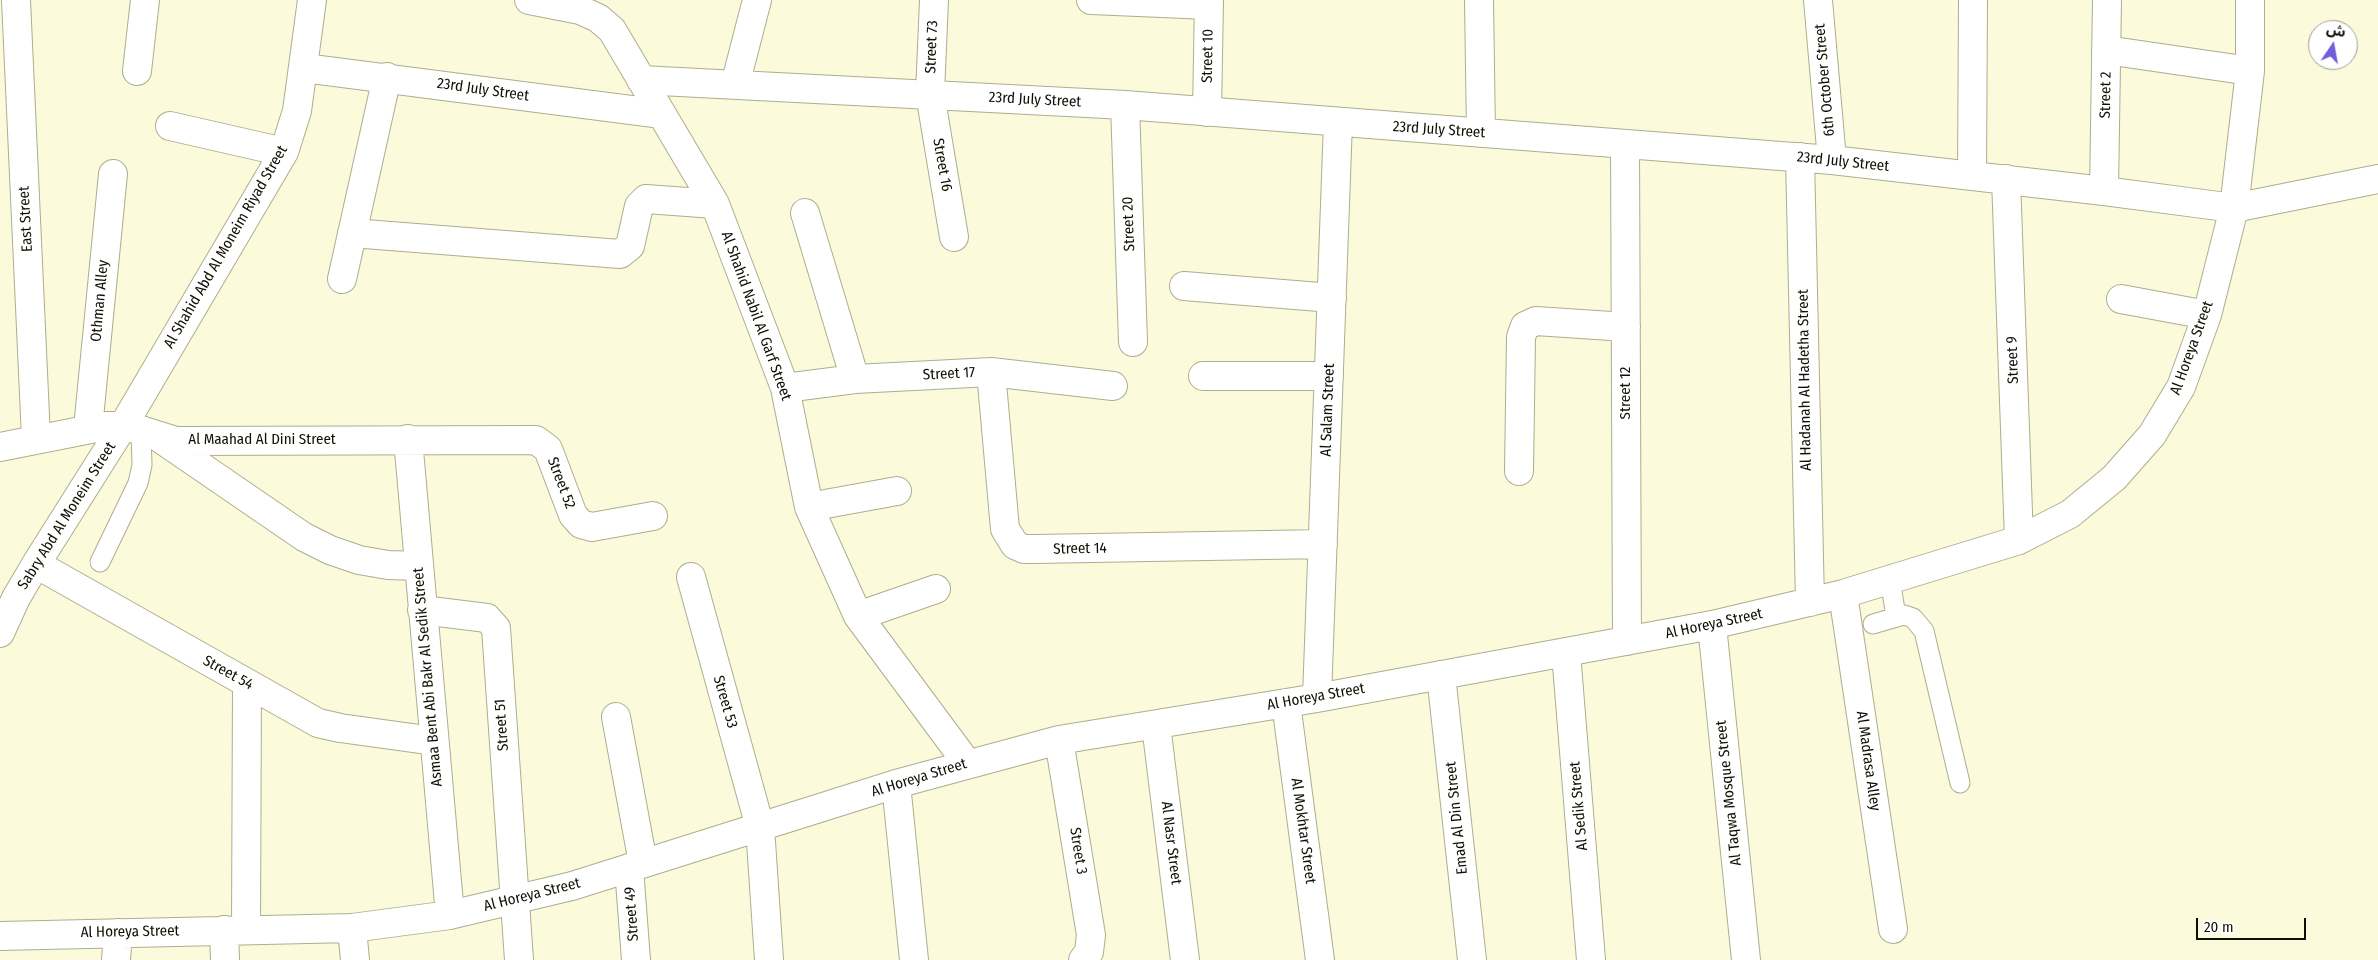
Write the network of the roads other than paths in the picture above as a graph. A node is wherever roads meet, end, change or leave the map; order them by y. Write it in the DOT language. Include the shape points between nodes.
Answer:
graph roads {
  1 [pos="16,0"];
  2 [pos="145,0"];
  3 [pos="312,0"];
  4 [pos="529,0"];
  5 [pos="758,0"];
  6 [pos="934,0"];
  7 [pos="1091,0"];
  8 [pos="1479,0"];
  9 [pos="1818,0"];
  10 [pos="1973,0"];
  11 [pos="2107,0"];
  12 [pos="2250,0"];
  13 [pos="1209,2"];
  14 [pos="2106,50"];
  15 [pos="304,68"];
  16 [pos="136,71"];
  17 [pos="2250,71"];
  18 [pos="387,77"];
  19 [pos="641,80"];
  20 [pos="735,85"];
  21 [pos="930,94"];
  22 [pos="1125,105"];
  23 [pos="1207,112"];
  24 [pos="662,114"];
  25 [pos="1338,122"];
  26 [pos="170,126"];
  27 [pos="1481,133"];
  28 [pos="1625,144"];
  29 [pos="284,152"];
  30 [pos="1800,157"];
  31 [pos="1832,160"];
  32 [pos="112,174"];
  33 [pos="1972,176"];
  34 [pos="2006,179"];
  35 [pos="2378,179"];
  36 [pos="2104,191"];
  37 [pos="715,204"];
  38 [pos="2234,208"];
  39 [pos="805,213"];
  40 [pos="352,233"];
  41 [pos="954,237"];
  42 [pos="342,279"];
  43 [pos="1184,286"];
  44 [pos="1332,298"];
  45 [pos="2122,299"];
  46 [pos="2207,315"];
  47 [pos="1626,327"];
  48 [pos="1133,342"];
  49 [pos="991,372"];
  50 [pos="1203,376"];
  51 [pos="1329,376"];
  52 [pos="855,378"];
  53 [pos="1113,386"];
  54 [pos="785,388"];
  55 [pos="88,428"];
  56 [pos="141,431"];
  57 [pos="36,438"];
  58 [pos="408,439"];
  59 [pos="528,440"];
  60 [pos="0,447"];
  61 [pos="1519,471"];
  62 [pos="897,490"];
  63 [pos="809,507"];
  64 [pos="653,516"];
  65 [pos="2019,540"];
  66 [pos="1323,544"];
  67 [pos="100,562"];
  68 [pos="36,564"];
  69 [pos="418,566"];
  70 [pos="690,577"];
  71 [pos="1890,580"];
  72 [pos="936,589"];
  73 [pos="1844,594"];
  74 [pos="1810,602"];
  75 [pos="422,610"];
  76 [pos="858,616"];
  77 [pos="1896,616"];
  78 [pos="1873,624"];
  79 [pos="1712,625"];
  80 [pos="0,633"];
  81 [pos="1627,641"];
  82 [pos="1566,652"];
  83 [pos="1442,675"];
  84 [pos="247,684"];
  85 [pos="1317,698"];
  86 [pos="1286,703"];
  87 [pos="616,717"];
  88 [pos="1156,725"];
  89 [pos="434,740"];
  90 [pos="1059,740"];
  91 [pos="967,763"];
  92 [pos="1960,783"];
  93 [pos="896,784"];
  94 [pos="760,827"];
  95 [pos="636,865"];
  96 [pos="514,901"];
  97 [pos="450,915"];
  98 [pos="352,928"];
  99 [pos="1893,928"];
  100 [pos="235,930"];
  101 [pos="118,933"];
  102 [pos="0,936"];
  103 [pos="116,960"];
  104 [pos="226,960"];
  105 [pos="355,960"];
  106 [pos="519,960"];
  107 [pos="636,960"];
  108 [pos="769,960"];
  109 [pos="914,960"];
  110 [pos="1083,960"];
  111 [pos="1185,960"];
  112 [pos="1320,960"];
  113 [pos="1472,960"];
  114 [pos="1591,960"];
  115 [pos="1746,960"];
  1 -- 57 [label="street, East Street"];
  2 -- 16 [label="street"];
  3 -- 15 [label="street, Al Shahid Abd Al Moneim Riyad Street"];
  4 -- 19 [label="street, Al Shahid Nabil Al Garf Street" via="580,10 598,18 612,30"];
  5 -- 20 [label="street"];
  6 -- 21 [label="street, Street 73"];
  7 -- 13 [label="street"];
  8 -- 27 [label="street"];
  9 -- 31 [label="street, 6th October Street"];
  10 -- 33 [label="street"];
  11 -- 14 [label="street, Street 2"];
  12 -- 17 [label="street, Al Horeya Street"];
  13 -- 23 [label="street, Street 10"];
  14 -- 17 [label="street"];
  14 -- 36 [label="street, Street 2"];
  15 -- 18 [label="street, 23rd July Street"];
  15 -- 29 [label="street, Al Shahid Abd Al Moneim Riyad Street" via="297,111"];
  17 -- 38 [label="street, Al Horeya Street"];
  18 -- 24 [label="street, 23rd July Street"];
  18 -- 40 [label="street"];
  19 -- 20 [label="street, 23rd July Street"];
  19 -- 24 [label="street, Al Shahid Nabil Al Garf Street"];
  20 -- 21 [label="street, 23rd July Street"];
  21 -- 22 [label="street, 23rd July Street"];
  21 -- 41 [label="street, Street 16"];
  22 -- 23 [label="street, 23rd July Street"];
  22 -- 48 [label="street, Street 20"];
  23 -- 25 [label="street, 23rd July Street"];
  24 -- 37 [label="street, Al Shahid Nabil Al Garf Street"];
  25 -- 27 [label="street, 23rd July Street"];
  25 -- 44 [label="street, Al Salam Street"];
  26 -- 29 [label="street"];
  27 -- 28 [label="street, 23rd July Street"];
  28 -- 30 [label="street, 23rd July Street"];
  28 -- 47 [label="street, Street 12"];
  29 -- 56 [label="street, Al Shahid Abd Al Moneim Riyad Street"];
  30 -- 31 [label="street, 23rd July Street"];
  30 -- 74 [label="street, Al Hadanah Al Hadetha Street"];
  31 -- 33 [label="street, 23rd July Street"];
  32 -- 55 [label="street, Othman Alley"];
  33 -- 34 [label="street, 23rd July Street"];
  34 -- 36 [label="street, 23rd July Street"];
  34 -- 65 [label="street, Street 9"];
  35 -- 38 [label="street, 23rd July Street"];
  36 -- 38 [label="street, 23rd July Street"];
  37 -- 40 [label="street" via="646,199 639,206 630,246 620,254"];
  37 -- 54 [label="street, Al Shahid Nabil Al Garf Street"];
  38 -- 46 [label="street, Al Horeya Street"];
  39 -- 52 [label="street"];
  40 -- 42 [label="street"];
  43 -- 44 [label="street"];
  44 -- 51 [label="street, Al Salam Street"];
  45 -- 46 [label="street"];
  46 -- 65 [label="street, Al Horeya Street" via="2181,387 2152,435 2114,478 2070,514"];
  47 -- 61 [label="street" via="1536,321 1525,326 1521,337"];
  47 -- 81 [label="street, Street 12"];
  49 -- 52 [label="street, Street 17"];
  49 -- 53 [label="street, Street 17"];
  49 -- 66 [label="street, Street 14" via="1005,529 1015,545 1035,550"];
  50 -- 51 [label="street"];
  51 -- 66 [label="street, Al Salam Street"];
  52 -- 54 [label="street, Street 17"];
  54 -- 63 [label="street, Al Shahid Nabil Al Garf Street"];
  55 -- 56 [label="street, Al Maahad Al Dini Street"];
  55 -- 57 [label="street, Al Maahad Al Dini Street"];
  56 -- 58 [label="street, Al Maahad Al Dini Street" via="186,441"];
  56 -- 67 [label="lane" via="142,465 138,483"];
  56 -- 68 [label="street, Sabry Abd Al Moneim Street"];
  56 -- 69 [label="street" via="304,537 330,550 359,560"];
  57 -- 60 [label="street, Al Maahad Al Dini Street"];
  58 -- 59 [label="street, Al Maahad Al Dini Street"];
  58 -- 69 [label="street, Asmaa Bent Abi Bakr Al Sedik Street"];
  59 -- 64 [label="street, Street 52" via="543,443 548,449 573,514 581,524 592,527"];
  62 -- 63 [label="street"];
  63 -- 76 [label="street, Al Shahid Nabil Al Garf Street"];
  65 -- 71 [label="street, Al Horeya Street"];
  66 -- 85 [label="street, Al Salam Street"];
  68 -- 80 [label="street, Sabry Abd Al Moneim Street"];
  68 -- 84 [label="street, Street 54"];
  69 -- 75 [label="street, Asmaa Bent Abi Bakr Al Sedik Street"];
  70 -- 94 [label="street, Street 53"];
  71 -- 73 [label="street, Al Horeya Street"];
  71 -- 77 [label="lane"];
  72 -- 76 [label="street"];
  73 -- 74 [label="street, Al Horeya Street"];
  73 -- 99 [label="street, Al Madrasa Alley"];
  74 -- 79 [label="street, Al Horeya Street"];
  75 -- 89 [label="street, Asmaa Bent Abi Bakr Al Sedik Street"];
  75 -- 96 [label="street, Street 51" via="488,618 496,628"];
  76 -- 91 [label="street, Al Shahid Nabil Al Garf Street"];
  77 -- 78 [label="lane"];
  77 -- 92 [label="lane" via="1913,618 1924,631"];
  79 -- 81 [label="street, Al Horeya Street"];
  79 -- 115 [label="street, Al Taqwa Mosque Street"];
  81 -- 82 [label="street, Al Horeya Street"];
  82 -- 83 [label="street, Al Horeya Street"];
  82 -- 114 [label="street, Al Sedik Street"];
  83 -- 85 [label="street, Al Horeya Street"];
  83 -- 113 [label="street, Emad Al Din Street"];
  84 -- 89 [label="street, Street 54" via="328,726"];
  84 -- 100 [label="street"];
  85 -- 86 [label="street, Al Horeya Street"];
  86 -- 88 [label="street, Al Horeya Street"];
  86 -- 112 [label="street, Al Mokhtar Street"];
  87 -- 95 [label="street, Street 49"];
  88 -- 90 [label="street, Al Horeya Street"];
  88 -- 111 [label="street, Al Nasr Street"];
  89 -- 97 [label="street, Asmaa Bent Abi Bakr Al Sedik Street"];
  90 -- 91 [label="street, Al Horeya Street"];
  90 -- 110 [label="street, Street 3" via="1091,935 1089,952"];
  91 -- 93 [label="street, Al Horeya Street"];
  93 -- 94 [label="street, Al Horeya Street"];
  93 -- 109 [label="street"];
  94 -- 95 [label="street, Al Horeya Street"];
  94 -- 108 [label="street, Street 53"];
  95 -- 96 [label="street, Al Horeya Street"];
  95 -- 107 [label="street, Street 49"];
  96 -- 97 [label="street, Al Horeya Street"];
  96 -- 106 [label="street, Street 51"];
  97 -- 98 [label="street, Al Horeya Street"];
  98 -- 100 [label="street, Al Horeya Street"];
  98 -- 105 [label="street"];
  100 -- 101 [label="street, Al Horeya Street"];
  100 -- 104 [label="street"];
  101 -- 102 [label="street, Al Horeya Street"];
  101 -- 103 [label="street"];
}
